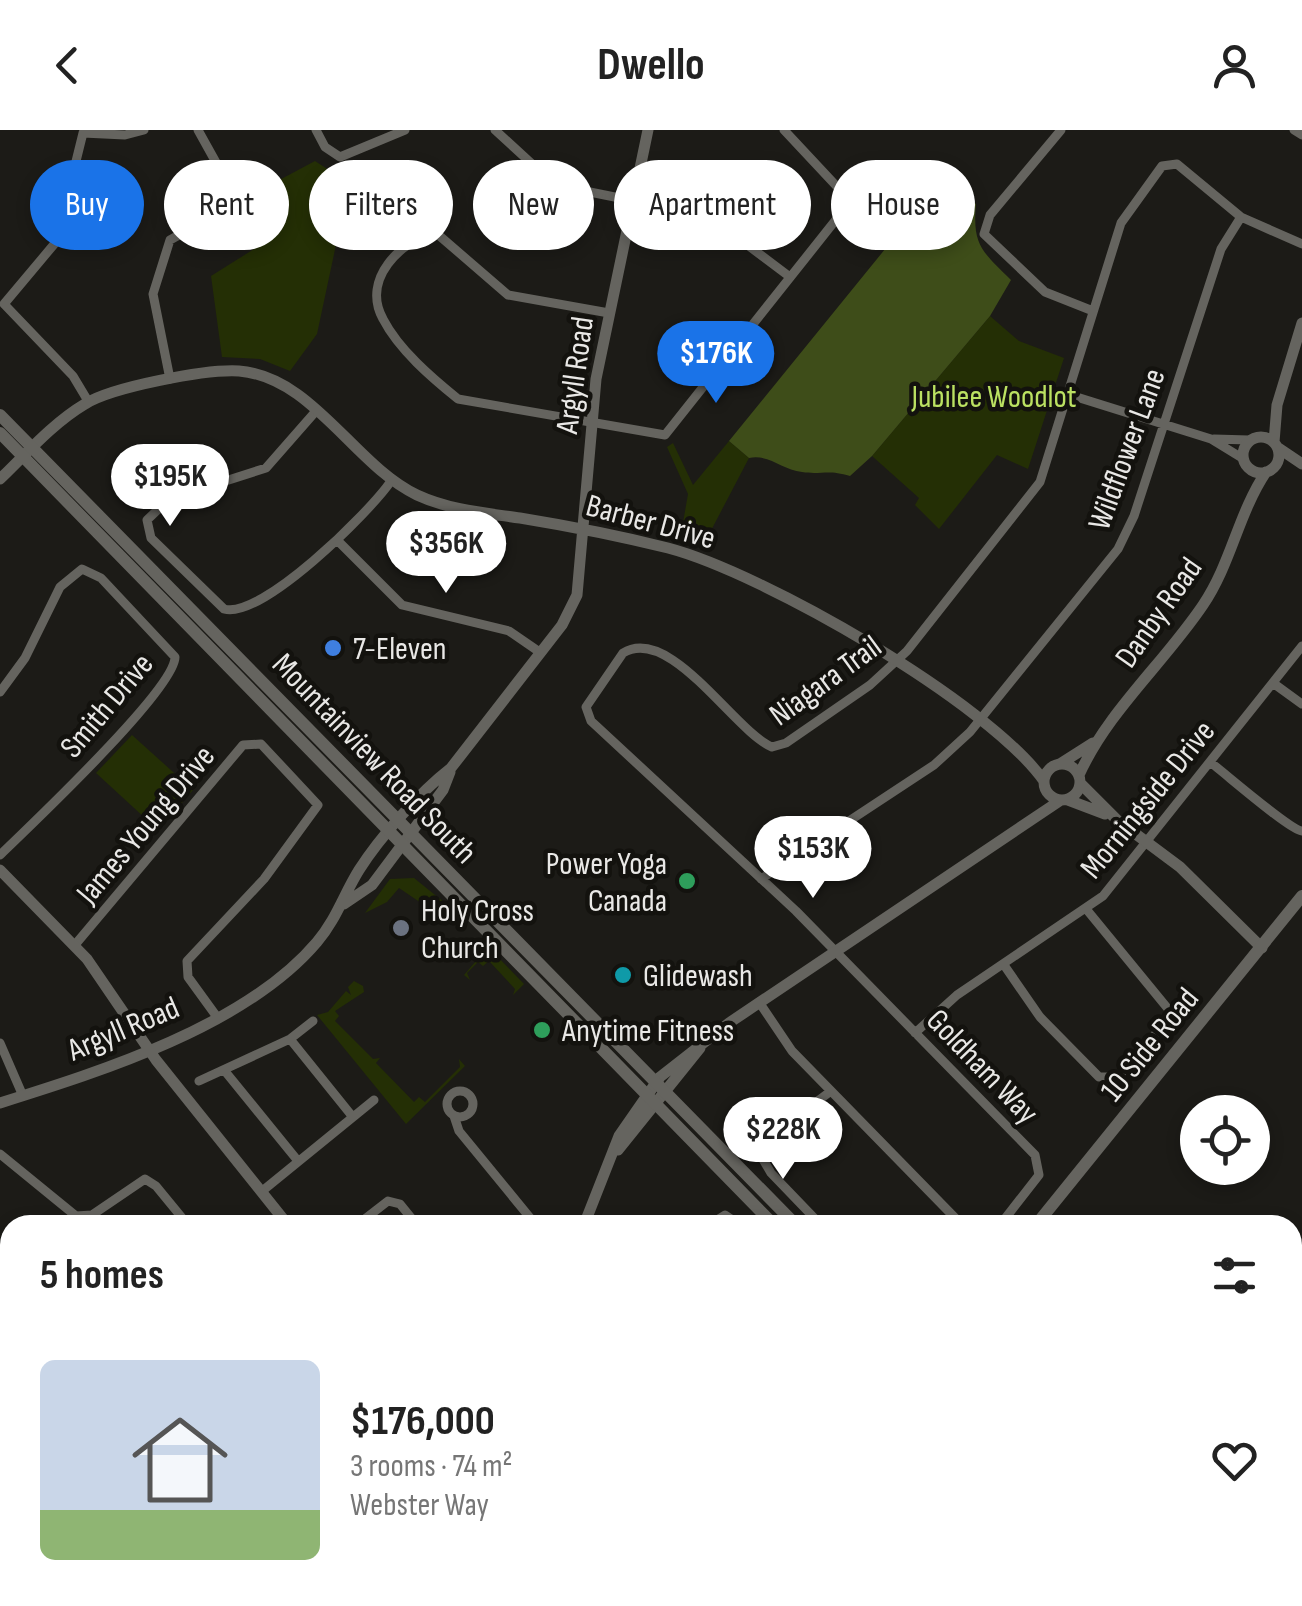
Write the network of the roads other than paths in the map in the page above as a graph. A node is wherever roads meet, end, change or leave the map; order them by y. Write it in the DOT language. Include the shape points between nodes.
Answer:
graph roads {
  1 [pos="144,130"];
  2 [pos="198,130"];
  3 [pos="316,130"];
  4 [pos="405,130"];
  5 [pos="496,130"];
  6 [pos="648,130"];
  7 [pos="784,130"];
  8 [pos="1061,130"];
  9 [pos="1294,130"];
  10 [pos="1302,135"];
  11 [pos="641,160"];
  12 [pos="614,196"];
  13 [pos="1241,218"];
  14 [pos="1302,244"];
  15 [pos="622,250"];
  16 [pos="754,250"];
  17 [pos="790,277"];
  18 [pos="2,303"];
  19 [pos="1093,311"];
  20 [pos="609,313"];
  21 [pos="1302,324"];
  22 [pos="170,379"];
  23 [pos="1068,394"];
  24 [pos="88,402"];
  25 [pos="1276,405"];
  26 [pos="316,411"];
  27 [pos="0,414"];
  28 [pos="594,421"];
  29 [pos="1163,424"];
  30 [pos="0,433"];
  31 [pos="1211,439"];
  32 [pos="1252,439"];
  33 [pos="1275,445"];
  34 [pos="29,454"];
  35 [pos="1245,463"];
  36 [pos="1302,467"];
  37 [pos="1269,470"];
  38 [pos="0,479"];
  39 [pos="391,480"];
  40 [pos="1245,506"];
  41 [pos="585,531"];
  42 [pos="339,542"];
  43 [pos="1302,646"];
  44 [pos="541,653"];
  45 [pos="897,661"];
  46 [pos="1273,682"];
  47 [pos="0,692"];
  48 [pos="1302,704"];
  49 [pos="980,721"];
  50 [pos="1096,740"];
  51 [pos="1016,748"];
  52 [pos="1210,762"];
  53 [pos="1058,764"];
  54 [pos="1080,780"];
  55 [pos="1044,784"];
  56 [pos="1064,800"];
  57 [pos="1118,820"];
  58 [pos="1018,830"];
  59 [pos="1302,831"];
  60 [pos="399,834"];
  61 [pos="1146,842"];
  62 [pos="0,855"];
  63 [pos="0,870"];
  64 [pos="761,880"];
  65 [pos="1302,896"];
  66 [pos="344,904"];
  67 [pos="1086,910"];
  68 [pos="74,946"];
  69 [pos="1262,948"];
  70 [pos="836,952"];
  71 [pos="1004,965"];
  72 [pos="759,1002"];
  73 [pos="218,1016"];
  74 [pos="313,1020"];
  75 [pos="915,1033"];
  76 [pos="290,1039"];
  77 [pos="0,1043"];
  78 [pos="148,1049"];
  79 [pos="224,1070"];
  80 [pos="199,1081"];
  81 [pos="660,1087"];
  82 [pos="831,1091"];
  83 [pos="23,1096"];
  84 [pos="650,1099"];
  85 [pos="374,1100"];
  86 [pos="0,1103"];
  87 [pos="352,1116"];
  88 [pos="454,1116"];
  89 [pos="0,1154"];
  90 [pos="298,1161"];
  91 [pos="260,1192"];
  92 [pos="75,1215"];
  93 [pos="92,1215"];
  94 [pos="180,1215"];
  95 [pos="280,1215"];
  96 [pos="370,1215"];
  97 [pos="408,1215"];
  98 [pos="528,1215"];
  99 [pos="587,1215"];
  100 [pos="764,1215"];
  101 [pos="786,1215"];
  102 [pos="812,1215"];
  103 [pos="952,1215"];
  104 [pos="1008,1215"];
  105 [pos="1044,1215"];
  1 -- 18 [label="street" via="125,136 83,132 56,242"];
  2 -- 22 [label="street" via="238,202 170,240 153,294"];
  3 -- 4 [label="street" via="325,148 340,157"];
  5 -- 12 [label="street" via="555,185"];
  6 -- 11 [label="street, Argyll Road"];
  7 -- 17 [label="street" via="846,201"];
  8 -- 19 [label="street" via="990,215 984,234 1044,292"];
  9 -- 10 [label="street"];
  13 -- 14 [label="street, Niagara Trail"];
  13 -- 19 [label="street, Niagara Trail" via="1177,164 1162,166 1126,211"];
  13 -- 29 [label="street, Wildflower Lane" via="1221,250"];
  15 -- 20 [label="street, Argyll Road"];
  16 -- 17 [label="street"];
  17 -- 28 [label="street" via="671,431"];
  18 -- 24 [label="street" via="73,376"];
  19 -- 23 [label="street, Niagara Trail"];
  20 -- 28 [label="street, Argyll Road"];
  20 -- 28 [label="street" via="508,295 436,232 390,255 378,300 382,318 458,400"];
  21 -- 25 [label="street"];
  22 -- 24 [label="street, Barber Drive"];
  22 -- 26 [label="street, Barber Drive" via="244,371 280,385"];
  23 -- 29 [label="street"];
  23 -- 45 [label="street, Niagara Trail" via="1040,482"];
  24 -- 34 [label="street, Barber Drive"];
  25 -- 32 [label="street"];
  25 -- 33 [label="street"];
  26 -- 39 [label="street, Barber Drive"];
  26 -- 42 [label="street" via="266,468 170,499 146,527 232,611"];
  27 -- 34 [label="main road, Mountainview Road South"];
  28 -- 41 [label="street, Argyll Road"];
  29 -- 31 [label="street"];
  29 -- 49 [label="street, Wildflower Lane" via="1122,542"];
  30 -- 34 [label="main road, Mountainview Road South"];
  31 -- 32 [label="street"];
  31 -- 35 [label="street"];
  32 -- 33 [label="street"];
  32 -- 35 [label="street"];
  33 -- 36 [label="street"];
  33 -- 37 [label="street, Danby Road" via="1278,460"];
  34 -- 38 [label="street, Barber Drive"];
  34 -- 60 [label="main road, Mountainview Road South"];
  35 -- 37 [label="street"];
  35 -- 40 [label="street, Danby Road"];
  36 -- 37 [label="street"];
  37 -- 40 [label="street, Danby Road"];
  39 -- 41 [label="street, Barber Drive" via="438,504"];
  39 -- 42 [label="street"];
  40 -- 50 [label="street, Danby Road" via="1218,581"];
  41 -- 44 [label="street, Argyll Road" via="576,595"];
  41 -- 45 [label="street, Barber Drive" via="707,561"];
  42 -- 44 [label="street" via="402,605 509,631"];
  43 -- 46 [label="street, Morningside Drive"];
  44 -- 60 [label="street, Argyll Road" via="451,768 442,790"];
  45 -- 49 [label="street, Barber Drive"];
  45 -- 64 [label="street, Niagara Trail" via="839,707 772,747 688,672 649,650 623,654 588,702 591,720"];
  46 -- 48 [label="street"];
  46 -- 52 [label="street, Morningside Drive"];
  47 -- 62 [label="street, Smith Drive" via="26,658 60,586 82,569 101,578 175,656 172,674 148,704"];
  49 -- 51 [label="street, Barber Drive"];
  49 -- 64 [label="street, Wildflower Lane" via="934,765"];
  50 -- 53 [label="street, Danby Road"];
  50 -- 54 [label="street, Danby Road"];
  51 -- 53 [label="street, Barber Drive"];
  51 -- 55 [label="street, Barber Drive"];
  52 -- 59 [label="street" via="1258,796 1286,827"];
  52 -- 61 [label="street, Morningside Drive"];
  53 -- 54 [label="street, Barber Drive" via="1070,765"];
  53 -- 55 [label="street, Danby Road"];
  54 -- 56 [label="street, Danby Road"];
  54 -- 57 [label="street"];
  55 -- 56 [label="street, Barber Drive"];
  55 -- 58 [label="street" via="1038,805"];
  56 -- 57 [label="street"];
  56 -- 58 [label="street"];
  57 -- 61 [label="street"];
  58 -- 70 [label="street"];
  60 -- 66 [label="street, Argyll Road" via="359,870"];
  60 -- 66 [label="street, Argyll Road" via="372,884"];
  60 -- 81 [label="main road, Mountainview Road South"];
  60 -- 84 [label="main road, Mountainview Road South"];
  61 -- 67 [label="street, Morningside Drive"];
  61 -- 69 [label="street"];
  63 -- 68 [label="street"];
  64 -- 70 [label="street, Niagara Trail"];
  65 -- 69 [label="main road, 10 Side Road"];
  66 -- 73 [label="street, Argyll Road" via="286,973"];
  67 -- 71 [label="street, Morningside Drive"];
  67 -- 71 [label="street" via="1169,1010 1120,1077 1099,1077 1040,1016"];
  68 -- 73 [label="street, James Young Drive" via="243,745 260,744 318,805 252,893 187,961 188,978"];
  68 -- 78 [label="street"];
  69 -- 105 [label="main road, 10 Side Road"];
  70 -- 72 [label="street"];
  70 -- 75 [label="street, Goldham Way"];
  71 -- 75 [label="street, Morningside Drive"];
  72 -- 81 [label="street" via="702,1044"];
  72 -- 82 [label="street" via="792,1051"];
  73 -- 78 [label="street, Argyll Road"];
  74 -- 76 [label="street"];
  75 -- 104 [label="street, Goldham Way" via="1040,1164 1037,1179"];
  76 -- 79 [label="street"];
  76 -- 87 [label="street"];
  77 -- 83 [label="street"];
  78 -- 83 [label="street, Argyll Road"];
  78 -- 91 [label="street"];
  79 -- 80 [label="street"];
  79 -- 90 [label="street"];
  81 -- 84 [label="street"];
  81 -- 101 [label="main road, Mountainview Road South"];
  82 -- 102 [label="street" via="779,1130 761,1156"];
  82 -- 103 [label="street"];
  83 -- 86 [label="street, Argyll Road"];
  84 -- 99 [label="street" via="599,1179"];
  84 -- 100 [label="main road, Mountainview Road South"];
  85 -- 87 [label="street"];
  87 -- 90 [label="street"];
  88 -- 98 [label="street" via="458,1130"];
  89 -- 92 [label="street"];
  90 -- 91 [label="street"];
  91 -- 95 [label="street"];
  93 -- 94 [label="street" via="144,1180"];
  96 -- 97 [label="street" via="388,1201"];
}
